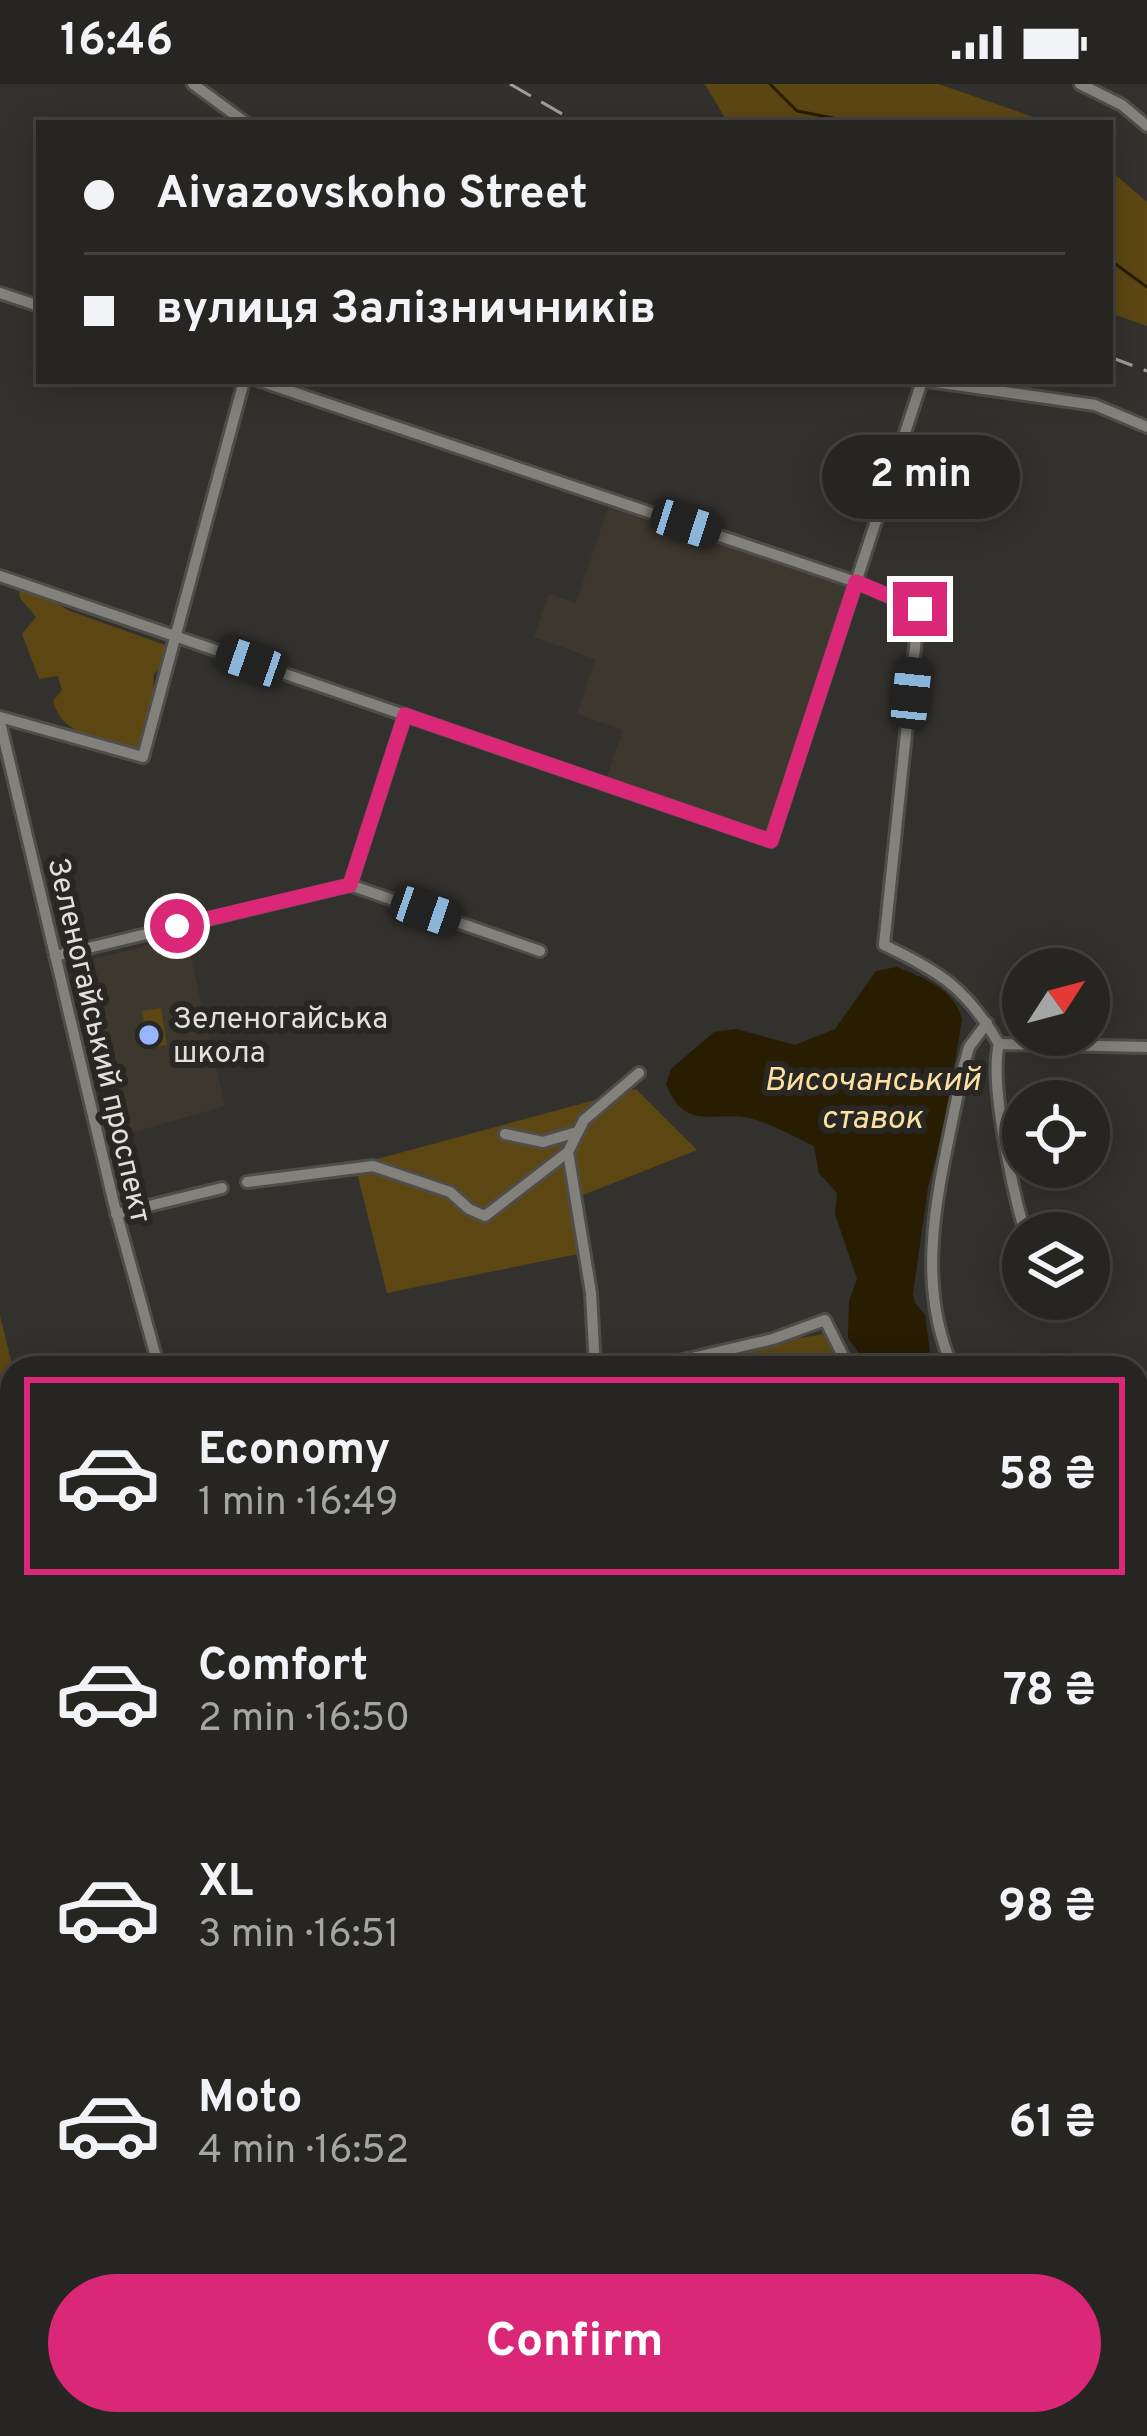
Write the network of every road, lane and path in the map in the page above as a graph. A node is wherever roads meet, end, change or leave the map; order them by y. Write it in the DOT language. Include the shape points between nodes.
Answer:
graph roads {
  1 [pos="193,84"];
  2 [pos="1080,84"];
  3 [pos="242,120"];
  4 [pos="1147,125"];
  5 [pos="0,293"];
  6 [pos="36,306"];
  7 [pos="243,384"];
  8 [pos="269,384"];
  9 [pos="924,384"];
  10 [pos="946,384"];
  11 [pos="1147,427"];
  12 [pos="0,576"];
  13 [pos="856,582"];
  14 [pos="174,636"];
  15 [pos="405,715"];
  16 [pos="0,720"];
  17 [pos="350,885"];
  18 [pos="540,951"];
  19 [pos="55,956"];
  20 [pos="987,1023"];
  21 [pos="999,1044"];
  22 [pos="1147,1047"];
  23 [pos="639,1073"];
  24 [pos="577,1132"];
  25 [pos="506,1133"];
  26 [pos="568,1152"];
  27 [pos="247,1182"];
  28 [pos="222,1188"];
  29 [pos="1021,1212"];
  30 [pos="116,1214"];
  31 [pos="156,1356"];
  32 [pos="595,1356"];
  33 [pos="700,1356"];
  34 [pos="843,1356"];
  35 [pos="946,1356"];
  1 -- 3 [label="street"];
  2 -- 4 [label="street"];
  5 -- 6 [label="street"];
  7 -- 14 [label="street"];
  8 -- 13 [label="street"];
  9 -- 13 [label="street"];
  10 -- 11 [label="street" via="1095,405"];
  12 -- 14 [label="street"];
  13 -- 15 [label="street" via="771,841"];
  13 -- 20 [label="street" via="920,609 884,945 938,971"];
  14 -- 15 [label="street"];
  14 -- 16 [label="street" via="143,757"];
  15 -- 17 [label="street"];
  16 -- 19 [label="street, Зеленогайський проспект"];
  17 -- 18 [label="street"];
  17 -- 19 [label="street"];
  19 -- 30 [label="street, Зеленогайський проспект"];
  20 -- 21 [label="street"];
  20 -- 35 [label="street" via="962,1072 929,1260"];
  21 -- 22 [label="street"];
  21 -- 29 [label="street" via="995,1090"];
  23 -- 24 [label="street"];
  24 -- 25 [label="street" via="543,1142"];
  24 -- 26 [label="street"];
  26 -- 27 [label="street" via="485,1216 450,1192 373,1166"];
  26 -- 32 [label="street"];
  28 -- 30 [label="street"];
  30 -- 31 [label="street, Зеленогайський проспект"];
  33 -- 34 [label="street" via="825,1320"];
}
